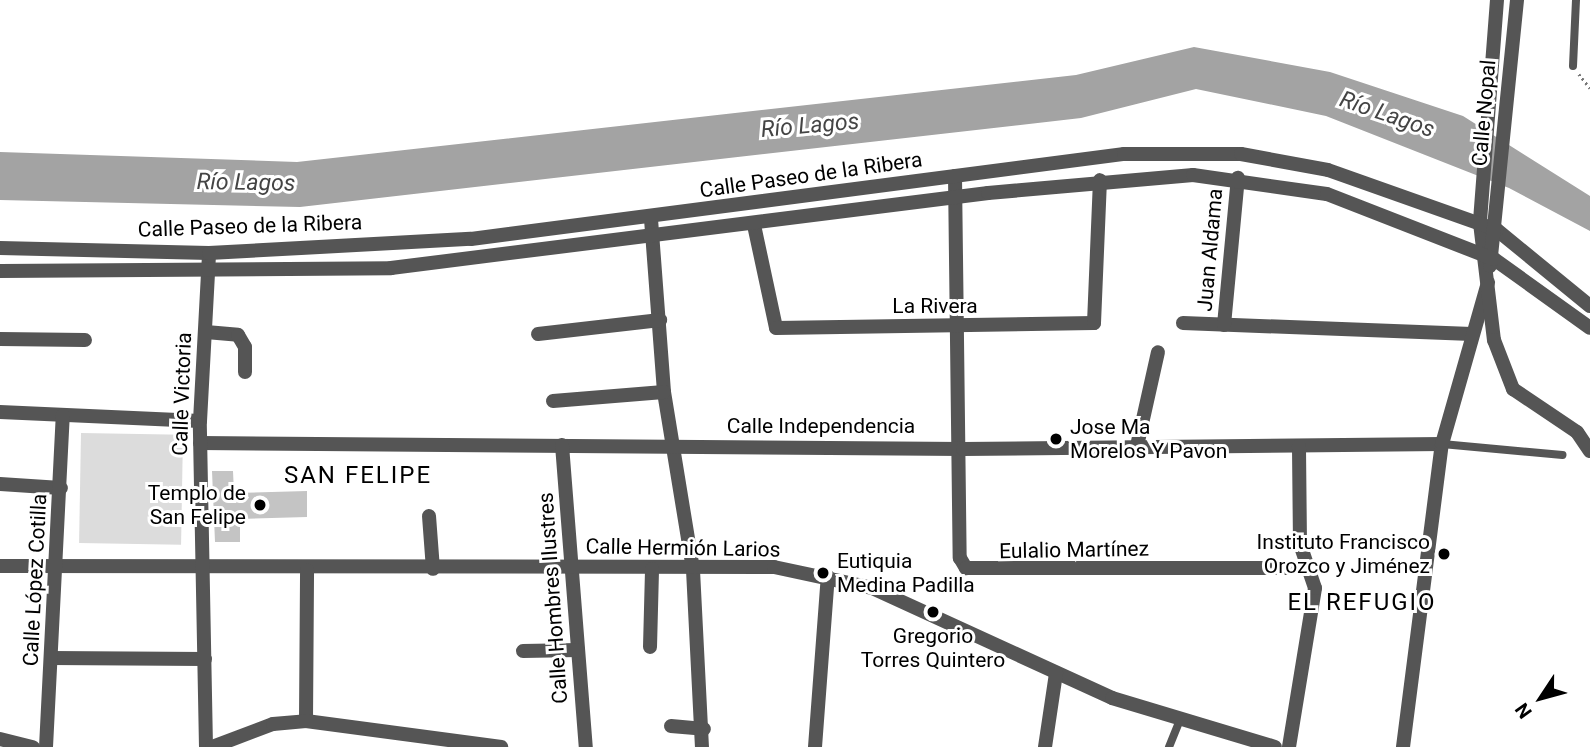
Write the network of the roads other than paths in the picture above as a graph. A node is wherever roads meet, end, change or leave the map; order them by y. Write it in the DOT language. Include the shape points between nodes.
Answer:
graph roads {
  1 [pos="1497,0"];
  2 [pos="1517,0"];
  3 [pos="1576,0"];
  4 [pos="1573,66"];
  5 [pos="955,176"];
  6 [pos="1238,178"];
  7 [pos="1100,180"];
  8 [pos="957,197"];
  9 [pos="651,219"];
  10 [pos="1480,219"];
  11 [pos="1497,224"];
  12 [pos="754,225"];
  13 [pos="654,238"];
  14 [pos="0,248"];
  15 [pos="209,253"];
  16 [pos="1489,265"];
  17 [pos="0,271"];
  18 [pos="210,271"];
  19 [pos="1590,306"];
  20 [pos="660,320"];
  21 [pos="1182,323"];
  22 [pos="1224,325"];
  23 [pos="959,328"];
  24 [pos="1590,328"];
  25 [pos="206,332"];
  26 [pos="538,334"];
  27 [pos="1472,334"];
  28 [pos="0,340"];
  29 [pos="85,340"];
  30 [pos="1158,352"];
  31 [pos="245,372"];
  32 [pos="664,392"];
  33 [pos="553,401"];
  34 [pos="0,412"];
  35 [pos="63,415"];
  36 [pos="200,421"];
  37 [pos="200,443"];
  38 [pos="1442,444"];
  39 [pos="562,445"];
  40 [pos="672,446"];
  41 [pos="1137,446"];
  42 [pos="1299,446"];
  43 [pos="962,449"];
  44 [pos="1590,451"];
  45 [pos="1563,454"];
  46 [pos="0,484"];
  47 [pos="61,488"];
  48 [pos="429,516"];
  49 [pos="0,566"];
  50 [pos="575,567"];
  51 [pos="1304,568"];
  52 [pos="433,569"];
  53 [pos="652,569"];
  54 [pos="307,570"];
  55 [pos="693,570"];
  56 [pos="56,571"];
  57 [pos="204,571"];
  58 [pos="828,576"];
  59 [pos="650,647"];
  60 [pos="578,650"];
  61 [pos="523,651"];
  62 [pos="51,658"];
  63 [pos="205,659"];
  64 [pos="1056,673"];
  65 [pos="1181,718"];
  66 [pos="306,721"];
  67 [pos="671,726"];
  68 [pos="704,729"];
  69 [pos="0,739"];
  70 [pos="33,747"];
  71 [pos="46,747"];
  72 [pos="206,747"];
  73 [pos="212,747"];
  74 [pos="501,747"];
  75 [pos="586,747"];
  76 [pos="702,747"];
  77 [pos="815,747"];
  78 [pos="1045,747"];
  79 [pos="1169,747"];
  80 [pos="1275,747"];
  81 [pos="1289,747"];
  82 [pos="1403,747"];
  1 -- 10 [label="street, Calle Nopal"];
  2 -- 11 [label="street, Calle Nopal"];
  3 -- 4 [label="lane"];
  5 -- 8 [label="street"];
  5 -- 9 [label="street, Calle Paseo de la Ribera"];
  5 -- 10 [label="street, Calle Paseo de la Ribera" via="1124,154 1241,154 1328,170"];
  6 -- 7 [label="street, Calle Paseo de la Ribera"];
  6 -- 16 [label="street, Calle Paseo de la Ribera" via="1327,194"];
  6 -- 22 [label="street, Juan Aldama"];
  7 -- 8 [label="street, Calle Paseo de la Ribera"];
  7 -- 23 [label="street, La Rivera" via="1094,323"];
  8 -- 12 [label="street, Calle Paseo de la Ribera"];
  8 -- 23 [label="street"];
  9 -- 13 [label="street"];
  9 -- 15 [label="street, Calle Paseo de la Ribera" via="471,239"];
  10 -- 11 [label="street, Calle Paseo de la Ribera"];
  10 -- 16 [label="street, Calle Nopal"];
  11 -- 16 [label="street, Calle Nopal"];
  11 -- 19 [label="street, Calle Paseo de la Ribera"];
  12 -- 13 [label="street, Calle Paseo de la Ribera"];
  12 -- 23 [label="street, La Rivera" via="776,328"];
  13 -- 18 [label="street, Calle Paseo de la Ribera" via="391,268"];
  13 -- 20 [label="street"];
  14 -- 15 [label="street, Calle Paseo de la Ribera"];
  15 -- 18 [label="street, Calle Victoria"];
  16 -- 24 [label="street, Calle Paseo de la Ribera"];
  16 -- 27 [label="street"];
  16 -- 44 [label="street" via="1502,373 1531,405 1577,432"];
  17 -- 18 [label="street, Calle Paseo de la Ribera"];
  18 -- 25 [label="street, Calle Victoria"];
  20 -- 26 [label="street"];
  20 -- 32 [label="street"];
  21 -- 22 [label="street"];
  22 -- 27 [label="street"];
  23 -- 43 [label="street"];
  25 -- 31 [label="street" via="238,335 246,347"];
  25 -- 36 [label="street, Calle Victoria"];
  27 -- 38 [label="street"];
  28 -- 29 [label="street"];
  30 -- 41 [label="street"];
  32 -- 33 [label="street"];
  32 -- 40 [label="street"];
  34 -- 35 [label="street"];
  35 -- 36 [label="street"];
  35 -- 47 [label="street, Calle López Cotilla"];
  36 -- 37 [label="street, Calle Victoria"];
  37 -- 39 [label="street, Calle Independencia"];
  37 -- 57 [label="street, Calle Victoria"];
  38 -- 42 [label="street, Calle Independencia"];
  38 -- 45 [label="lane"];
  38 -- 82 [label="street"];
  39 -- 40 [label="street, Calle Independencia"];
  39 -- 50 [label="street, Calle Hombres Ilustres"];
  40 -- 43 [label="street, Calle Independencia"];
  40 -- 55 [label="street"];
  41 -- 42 [label="street, Calle Independencia"];
  41 -- 43 [label="street, Calle Independencia"];
  42 -- 51 [label="street"];
  43 -- 51 [label="street, Eulalio Martínez" via="960,558 977,572"];
  46 -- 47 [label="street"];
  47 -- 56 [label="street, Calle López Cotilla"];
  48 -- 52 [label="street"];
  49 -- 56 [label="street, Calle Hermión Larios"];
  50 -- 52 [label="street, Calle Hermión Larios"];
  50 -- 53 [label="street, Calle Hermión Larios"];
  50 -- 60 [label="street, Calle Hombres Ilustres"];
  51 -- 81 [label="street" via="1315,588"];
  52 -- 54 [label="street, Calle Hermión Larios"];
  53 -- 55 [label="street, Calle Hermión Larios"];
  53 -- 59 [label="street"];
  54 -- 57 [label="street, Calle Hermión Larios"];
  54 -- 66 [label="street"];
  55 -- 58 [label="street, Calle Hermión Larios" via="774,567"];
  55 -- 68 [label="street"];
  56 -- 57 [label="street, Calle Hermión Larios"];
  56 -- 62 [label="street, Calle López Cotilla"];
  57 -- 63 [label="street, Calle Victoria"];
  58 -- 64 [label="street, Calle Hermión Larios" via="872,589"];
  58 -- 77 [label="street"];
  60 -- 61 [label="street"];
  60 -- 75 [label="street, Calle Hombres Ilustres"];
  62 -- 63 [label="street"];
  62 -- 71 [label="street, Calle López Cotilla"];
  63 -- 72 [label="street, Calle Victoria"];
  64 -- 65 [label="street, Calle Hermión Larios"];
  64 -- 78 [label="street"];
  65 -- 79 [label="lane"];
  65 -- 80 [label="street, Calle Hermión Larios"];
  66 -- 73 [label="street" via="273,724"];
  66 -- 74 [label="street"];
  67 -- 68 [label="street"];
  68 -- 76 [label="street"];
  69 -- 70 [label="street"];
}
